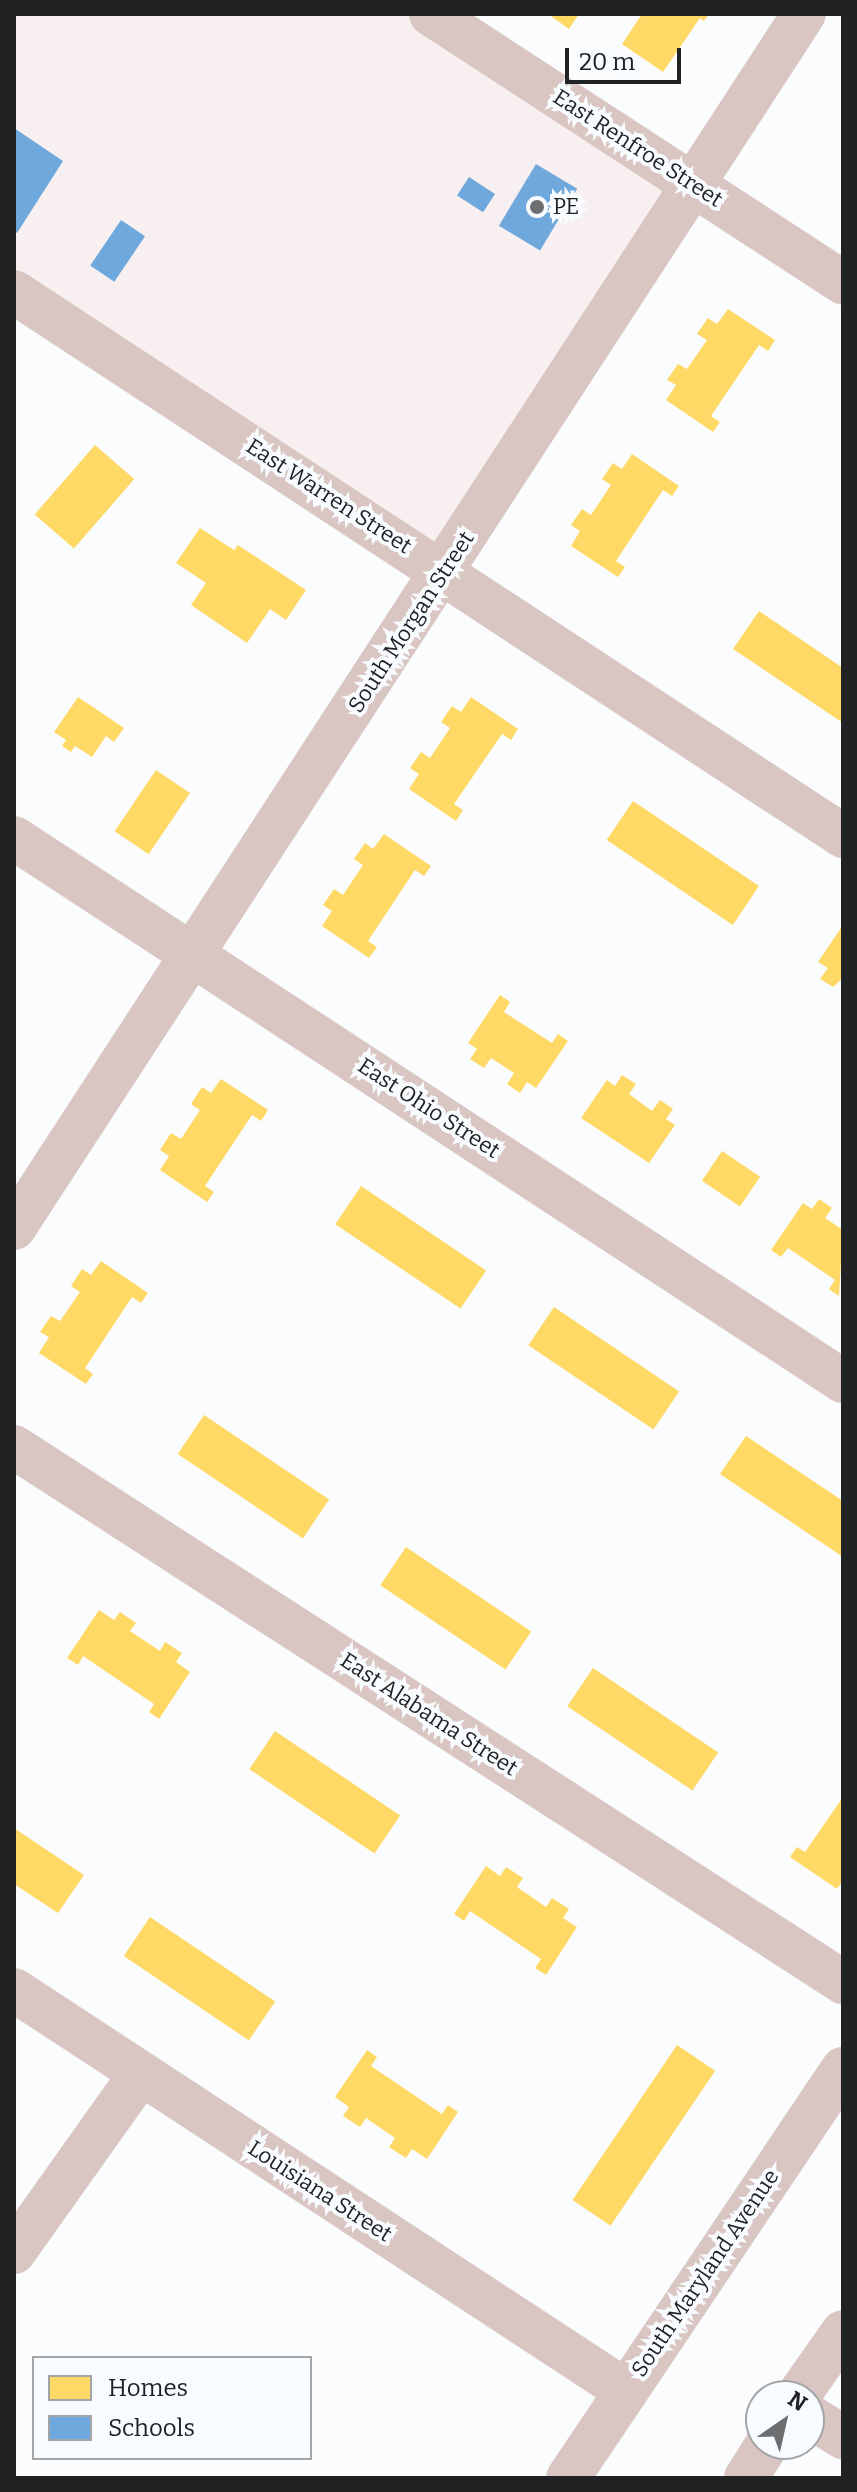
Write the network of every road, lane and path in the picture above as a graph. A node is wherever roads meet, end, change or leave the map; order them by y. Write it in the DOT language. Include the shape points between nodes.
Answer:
graph roads {
  1 [pos="431,14"];
  2 [pos="804,14"];
  3 [pos="696,186"];
  4 [pos="843,283"];
  5 [pos="14,292"];
  6 [pos="445,571"];
  7 [pos="843,836"];
  8 [pos="14,838"];
  9 [pos="193,952"];
  10 [pos="14,1228"];
  11 [pos="843,1381"];
  12 [pos="14,1447"];
  13 [pos="843,1982"];
  14 [pos="14,1990"];
  15 [pos="843,2069"];
  16 [pos="141,2073"];
  17 [pos="14,2252"];
  18 [pos="843,2332"];
  19 [pos="809,2380"];
  20 [pos="626,2391"];
  21 [pos="825,2426"];
  22 [pos="843,2437"];
  23 [pos="757,2460"];
  24 [pos="568,2478"];
  25 [pos="746,2478"];
  1 -- 3 [label="street, East Renfroe Street"];
  2 -- 3 [label="street, South Morgan Street"];
  3 -- 4 [label="street, East Renfroe Street"];
  3 -- 6 [label="street, South Morgan Street"];
  5 -- 6 [label="street, East Warren Street"];
  6 -- 7 [label="street, East Warren Street"];
  6 -- 9 [label="street, South Morgan Street"];
  8 -- 9 [label="street, East Ohio Street"];
  9 -- 10 [label="street, South Morgan Street"];
  9 -- 11 [label="street, East Ohio Street"];
  12 -- 13 [label="street, East Alabama Street"];
  14 -- 16 [label="street, Louisiana Street"];
  15 -- 20 [label="street, South Maryland Avenue"];
  16 -- 17 [label="street"];
  16 -- 20 [label="street, Louisiana Street"];
  18 -- 19 [label="street"];
  20 -- 24 [label="street, South Maryland Avenue"];
  21 -- 22 [label="street"];
  23 -- 25 [label="street"];
}
